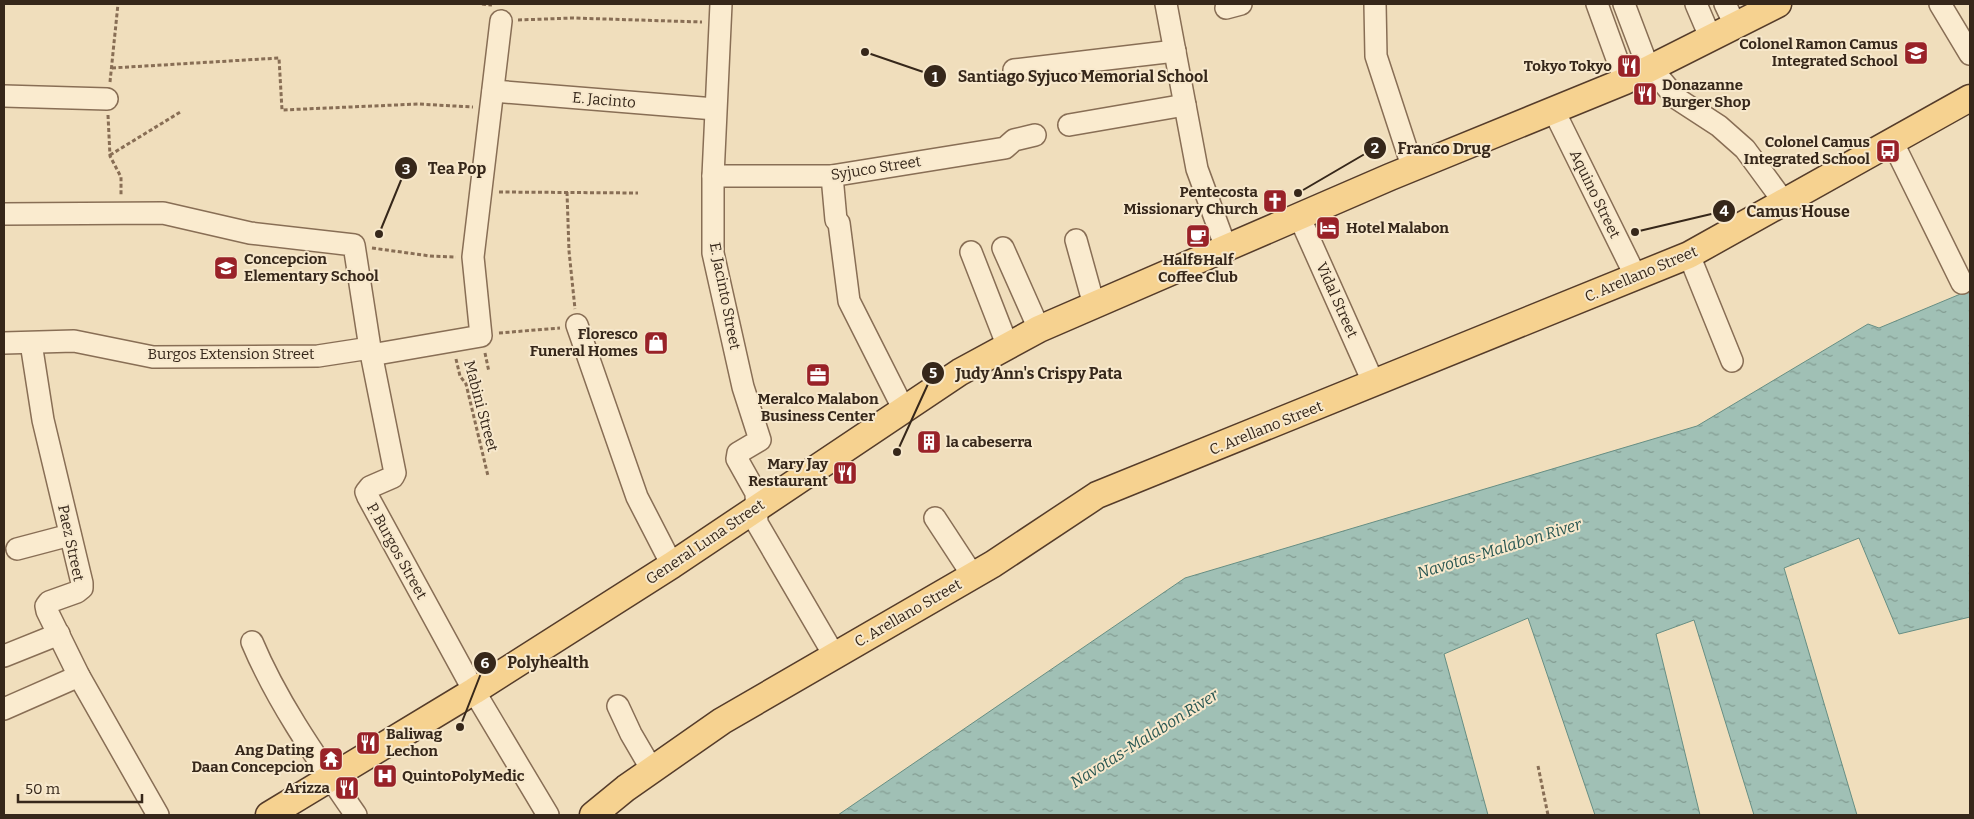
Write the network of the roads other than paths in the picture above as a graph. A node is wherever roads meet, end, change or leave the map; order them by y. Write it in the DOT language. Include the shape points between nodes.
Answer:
graph roads {
  1 [pos="1166,4"];
  2 [pos="1376,4"];
  3 [pos="1597,4"];
  4 [pos="1624,4"];
  5 [pos="1696,4"];
  6 [pos="1778,4"];
  7 [pos="1940,4"];
  8 [pos="720,13"];
  9 [pos="1730,15"];
  10 [pos="501,21"];
  11 [pos="1711,39"];
  12 [pos="1175,51"];
  13 [pos="1970,54"];
  14 [pos="1651,69"];
  15 [pos="1014,70"];
  16 [pos="1625,81"];
  17 [pos="4,96"];
  18 [pos="1970,98"];
  19 [pos="107,99"];
  20 [pos="492,100"];
  21 [pos="1185,105"];
  22 [pos="715,109"];
  23 [pos="1554,112"];
  24 [pos="1070,125"];
  25 [pos="1035,135"];
  26 [pos="1892,141"];
  27 [pos="1413,169"];
  28 [pos="712,176"];
  29 [pos="832,176"];
  30 [pos="1784,202"];
  31 [pos="4,214"];
  32 [pos="1299,216"];
  33 [pos="1076,240"];
  34 [pos="1003,248"];
  35 [pos="1226,248"];
  36 [pos="972,252"];
  37 [pos="1688,255"];
  38 [pos="1636,277"];
  39 [pos="1962,284"];
  40 [pos="1094,305"];
  41 [pos="577,325"];
  42 [pos="1039,329"];
  43 [pos="4,343"];
  44 [pos="31,343"];
  45 [pos="1008,347"];
  46 [pos="370,352"];
  47 [pos="1732,361"];
  48 [pos="1374,384"];
  49 [pos="904,410"];
  50 [pos="756,508"];
  51 [pos="935,518"];
  52 [pos="70,535"];
  53 [pos="17,549"];
  54 [pos="672,564"];
  55 [pos="973,576"];
  56 [pos="59,634"];
  57 [pos="252,642"];
  58 [pos="834,655"];
  59 [pos="4,656"];
  60 [pos="79,676"];
  61 [pos="474,691"];
  62 [pos="618,706"];
  63 [pos="4,709"];
  64 [pos="652,770"];
  65 [pos="330,778"];
  66 [pos="158,815"];
  67 [pos="269,815"];
  68 [pos="356,815"];
  69 [pos="548,815"];
  70 [pos="593,815"];
  1 -- 12 [label="street"];
  2 -- 27 [label="street" via="1376,56"];
  3 -- 16 [label="street"];
  4 -- 14 [label="street"];
  5 -- 11 [label="street"];
  6 -- 9 [label="main road, General Luna Street"];
  7 -- 13 [label="street"];
  8 -- 22 [label="street, E. Jacinto Street"];
  9 -- 11 [label="main road, General Luna Street"];
  10 -- 20 [label="street"];
  11 -- 14 [label="main road, General Luna Street"];
  12 -- 15 [label="street"];
  12 -- 21 [label="street"];
  14 -- 16 [label="main road, General Luna Street"];
  14 -- 30 [label="street" via="1676,98 1719,126 1745,149"];
  16 -- 23 [label="main road, General Luna Street"];
  17 -- 19 [label="street"];
  18 -- 26 [label="main road, C. Arellano Street"];
  20 -- 22 [label="street, E. Jacinto"];
  20 -- 46 [label="street, Burgos Extension Street" via="473,257 481,335"];
  21 -- 24 [label="street"];
  21 -- 35 [label="street" via="1197,169"];
  22 -- 28 [label="street, E. Jacinto Street"];
  23 -- 27 [label="main road, General Luna Street"];
  23 -- 38 [label="street, Aquino Street"];
  25 -- 29 [label="street, Syjuco Street" via="1014,140 1005,148"];
  26 -- 30 [label="main road, C. Arellano Street"];
  26 -- 39 [label="street"];
  27 -- 32 [label="main road, General Luna Street"];
  28 -- 29 [label="street, Syjuco Street"];
  28 -- 50 [label="street, E. Jacinto Street" via="714,252 743,387 759,432 760,440 737,456 756,493"];
  29 -- 49 [label="street" via="849,301"];
  30 -- 37 [label="main road, C. Arellano Street"];
  31 -- 46 [label="street, P. Burgos Street" via="163,213 250,234 354,246"];
  32 -- 35 [label="main road, General Luna Street"];
  32 -- 48 [label="street, Vidal Street"];
  33 -- 40 [label="street"];
  34 -- 42 [label="street"];
  35 -- 40 [label="main road, General Luna Street"];
  36 -- 45 [label="street"];
  37 -- 38 [label="main road, C. Arellano Street"];
  37 -- 47 [label="street"];
  38 -- 48 [label="main road, C. Arellano Street"];
  40 -- 42 [label="main road, General Luna Street"];
  41 -- 54 [label="street" via="637,497"];
  42 -- 45 [label="main road, General Luna Street"];
  43 -- 44 [label="street, Burgos Extension Street"];
  44 -- 46 [label="street, Burgos Extension Street" via="74,341 154,357 318,356"];
  44 -- 52 [label="street, Paez Street" via="42,420"];
  45 -- 49 [label="main road, General Luna Street" via="960,372"];
  46 -- 61 [label="street, P. Burgos Street" via="395,473 366,492"];
  48 -- 55 [label="main road, C. Arellano Street" via="1097,495"];
  49 -- 50 [label="main road, General Luna Street"];
  50 -- 54 [label="main road, General Luna Street"];
  50 -- 58 [label="street" via="757,523"];
  51 -- 55 [label="street"];
  52 -- 53 [label="street"];
  52 -- 56 [label="street, Paez Street" via="82,588 46,606"];
  54 -- 61 [label="main road, General Luna Street"];
  55 -- 58 [label="main road, C. Arellano Street"];
  56 -- 59 [label="street"];
  56 -- 60 [label="street, Paez Street"];
  57 -- 65 [label="street" via="266,675"];
  58 -- 64 [label="main road, C. Arellano Street" via="722,720"];
  60 -- 63 [label="street"];
  60 -- 66 [label="street, Paez Street"];
  61 -- 65 [label="main road, General Luna Street"];
  61 -- 69 [label="street, P. Burgos Street"];
  62 -- 64 [label="street"];
  64 -- 70 [label="main road, C. Arellano Street"];
  65 -- 67 [label="main road, General Luna Street"];
  65 -- 68 [label="street"];
}
